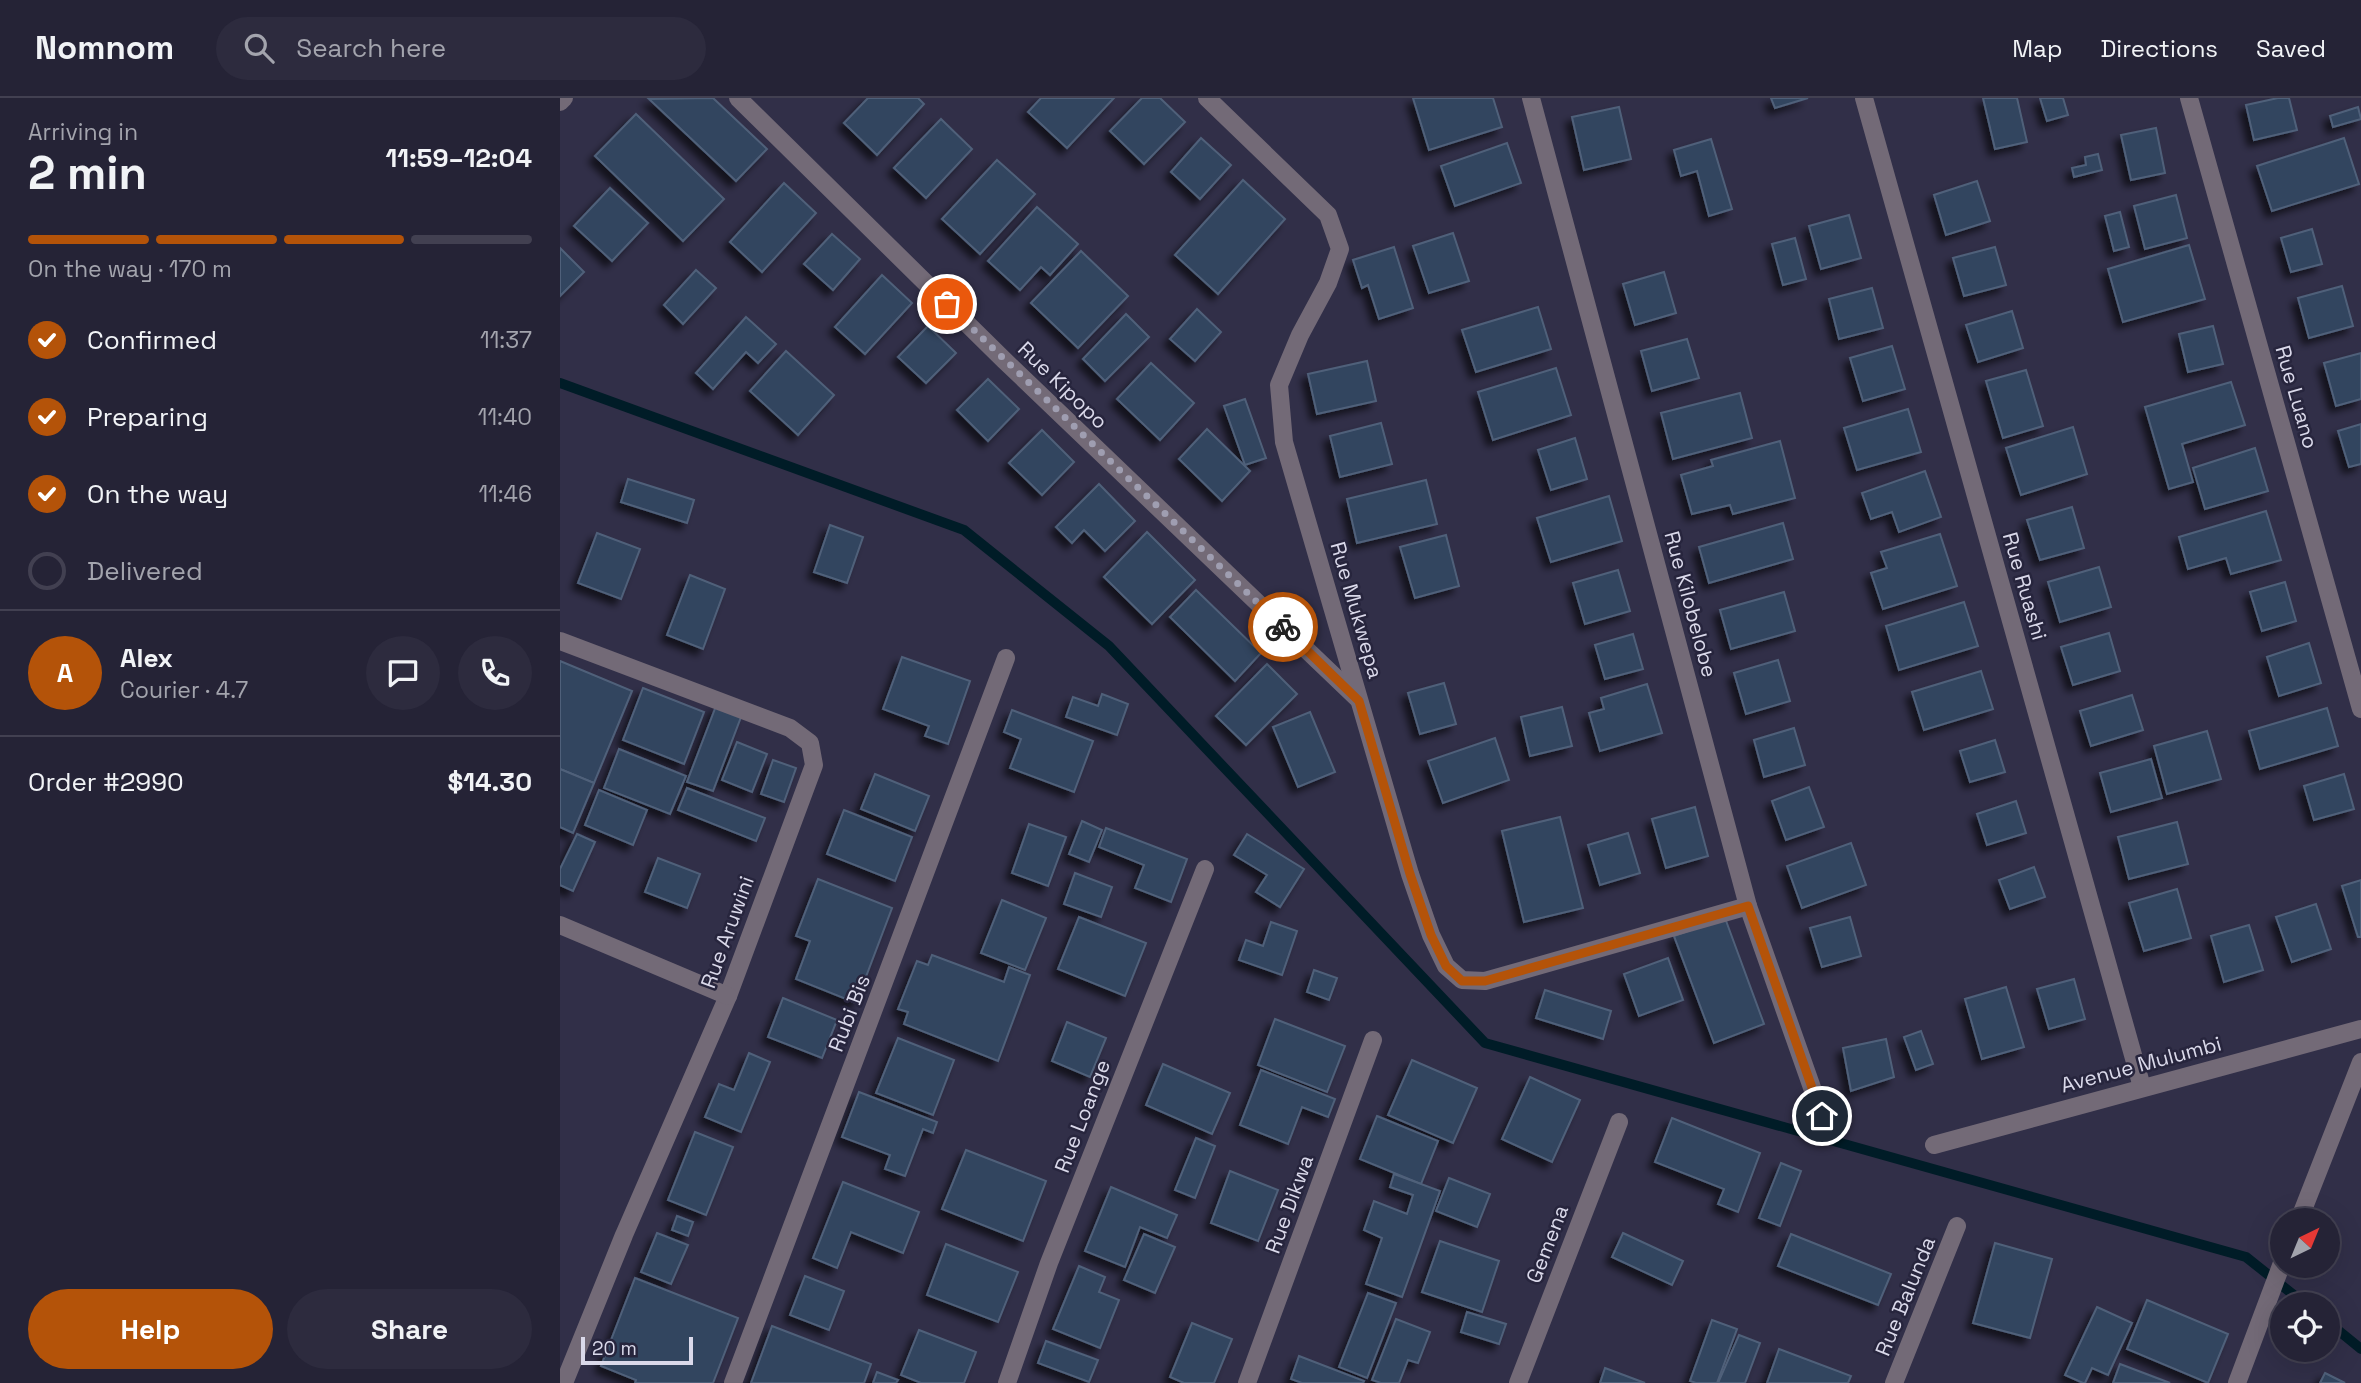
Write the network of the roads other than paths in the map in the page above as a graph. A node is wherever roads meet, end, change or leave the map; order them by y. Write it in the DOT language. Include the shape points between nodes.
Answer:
graph roads {
  1 [pos="564,98"];
  2 [pos="738,98"];
  3 [pos="1208,98"];
  4 [pos="1531,98"];
  5 [pos="1864,98"];
  6 [pos="2189,98"];
  7 [pos="560,102"];
  8 [pos="560,641"];
  9 [pos="1006,658"];
  10 [pos="1359,701"];
  11 [pos="2361,709"];
  12 [pos="1205,869"];
  13 [pos="1748,906"];
  14 [pos="560,925"];
  15 [pos="728,996"];
  16 [pos="2361,1029"];
  17 [pos="1373,1040"];
  18 [pos="2361,1062"];
  19 [pos="2142,1087"];
  20 [pos="1822,1116"];
  21 [pos="1619,1122"];
  22 [pos="1934,1145"];
  23 [pos="2304,1208"];
  24 [pos="1957,1226"];
  25 [pos="2276,1278"];
  26 [pos="564,1383"];
  27 [pos="733,1383"];
  28 [pos="1007,1383"];
  29 [pos="1247,1383"];
  30 [pos="1518,1383"];
  31 [pos="1894,1383"];
  32 [pos="2238,1383"];
  1 -- 7 [label="street"];
  2 -- 10 [label="street, Rue Kipopo"];
  3 -- 10 [label="street, Rue Mukwepa" via="1328,215 1340,249 1279,385 1284,442"];
  4 -- 13 [label="street, Rue Kilobelobe"];
  5 -- 19 [label="street, Rue Ruashi"];
  6 -- 11 [label="street, Rue Luano"];
  8 -- 15 [label="street, Rue Aruwini" via="790,727 810,743 814,765"];
  9 -- 27 [label="street, Rubi Bis"];
  10 -- 13 [label="street, Rue Mukwepa" via="1431,935 1446,966 1462,981 1485,981"];
  12 -- 28 [label="street, Rue Loange" via="1054,1250"];
  13 -- 20 [label="street, Rue Kilobelobe"];
  14 -- 15 [label="street"];
  15 -- 26 [label="street, Rue Aruwini"];
  16 -- 19 [label="street, Avenue Mulumbi"];
  17 -- 29 [label="street, Rue Dikwa"];
  18 -- 23 [label="street"];
  19 -- 22 [label="street, Avenue Mulumbi"];
  21 -- 30 [label="street, Gemena"];
  24 -- 31 [label="street, Rue Balunda"];
  25 -- 32 [label="street"];
}
